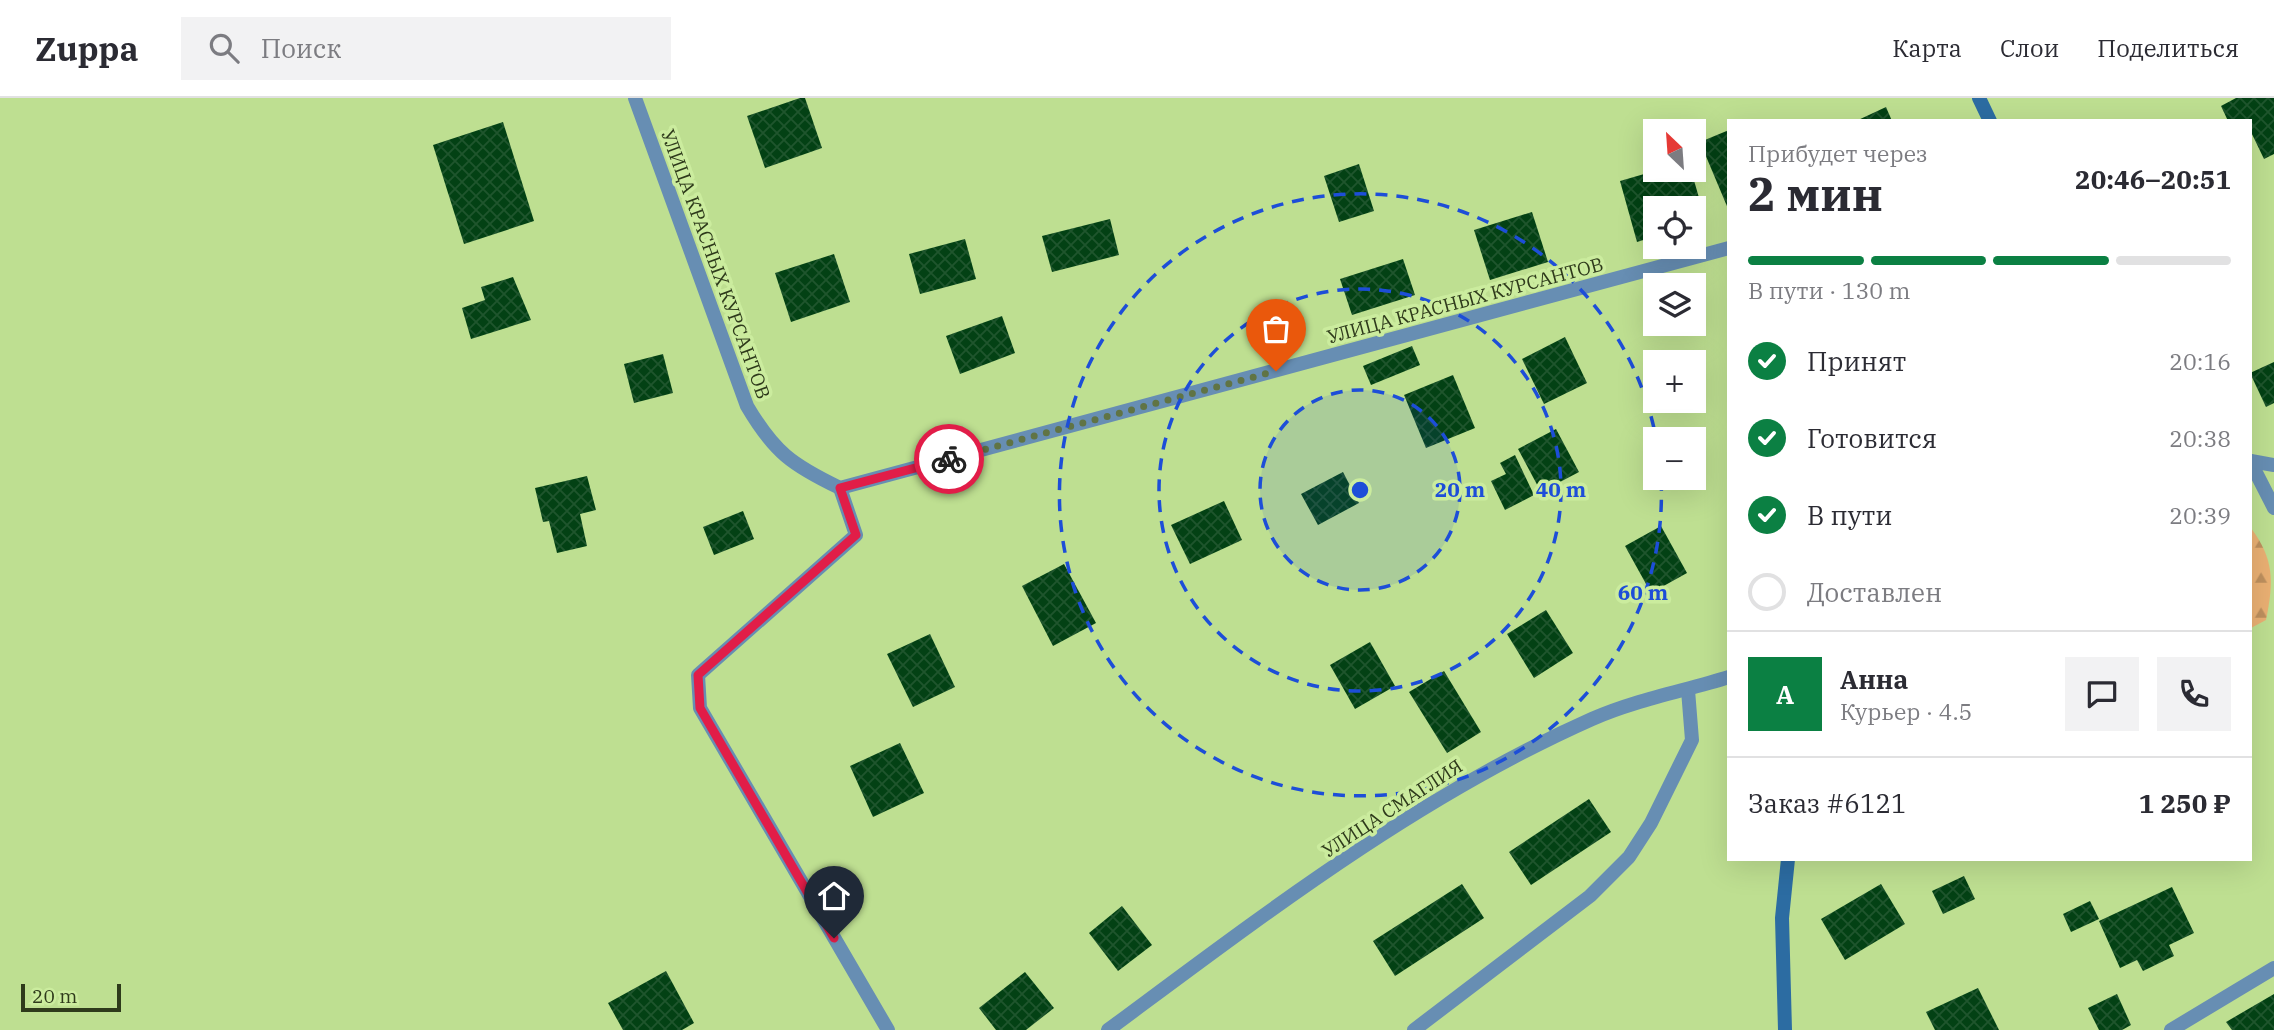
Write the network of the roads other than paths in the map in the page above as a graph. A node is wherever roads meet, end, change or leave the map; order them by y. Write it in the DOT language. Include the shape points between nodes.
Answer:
graph roads {
  1 [pos="635,98"];
  2 [pos="1979,98"];
  3 [pos="1989,119"];
  4 [pos="1727,249"];
  5 [pos="2252,461"];
  6 [pos="2252,463"];
  7 [pos="2274,466"];
  8 [pos="840,488"];
  9 [pos="2274,508"];
  10 [pos="1727,678"];
  11 [pos="1688,690"];
  12 [pos="1788,861"];
  13 [pos="2274,968"];
  14 [pos="888,1030"];
  15 [pos="1108,1030"];
  16 [pos="1414,1030"];
  17 [pos="1785,1030"];
  18 [pos="2171,1030"];
  1 -- 8 [label="street, УЛИЦА КРАСНЫХ КУРСАНТОВ" via="747,406 766,438 798,468"];
  2 -- 3 [label="street"];
  4 -- 8 [label="street, УЛИЦА КРАСНЫХ КУРСАНТОВ"];
  5 -- 7 [label="street"];
  6 -- 9 [label="street"];
  8 -- 14 [label="street" via="856,535 698,675 700,708"];
  10 -- 11 [label="street, УЛИЦА СМАГЛИЯ"];
  11 -- 15 [label="street, УЛИЦА СМАГЛИЯ" via="1595,718 1462,783 1327,872"];
  11 -- 16 [label="street" via="1692,740 1629,857 1590,896"];
  12 -- 17 [label="street" via="1782,918"];
  13 -- 18 [label="street"];
}
